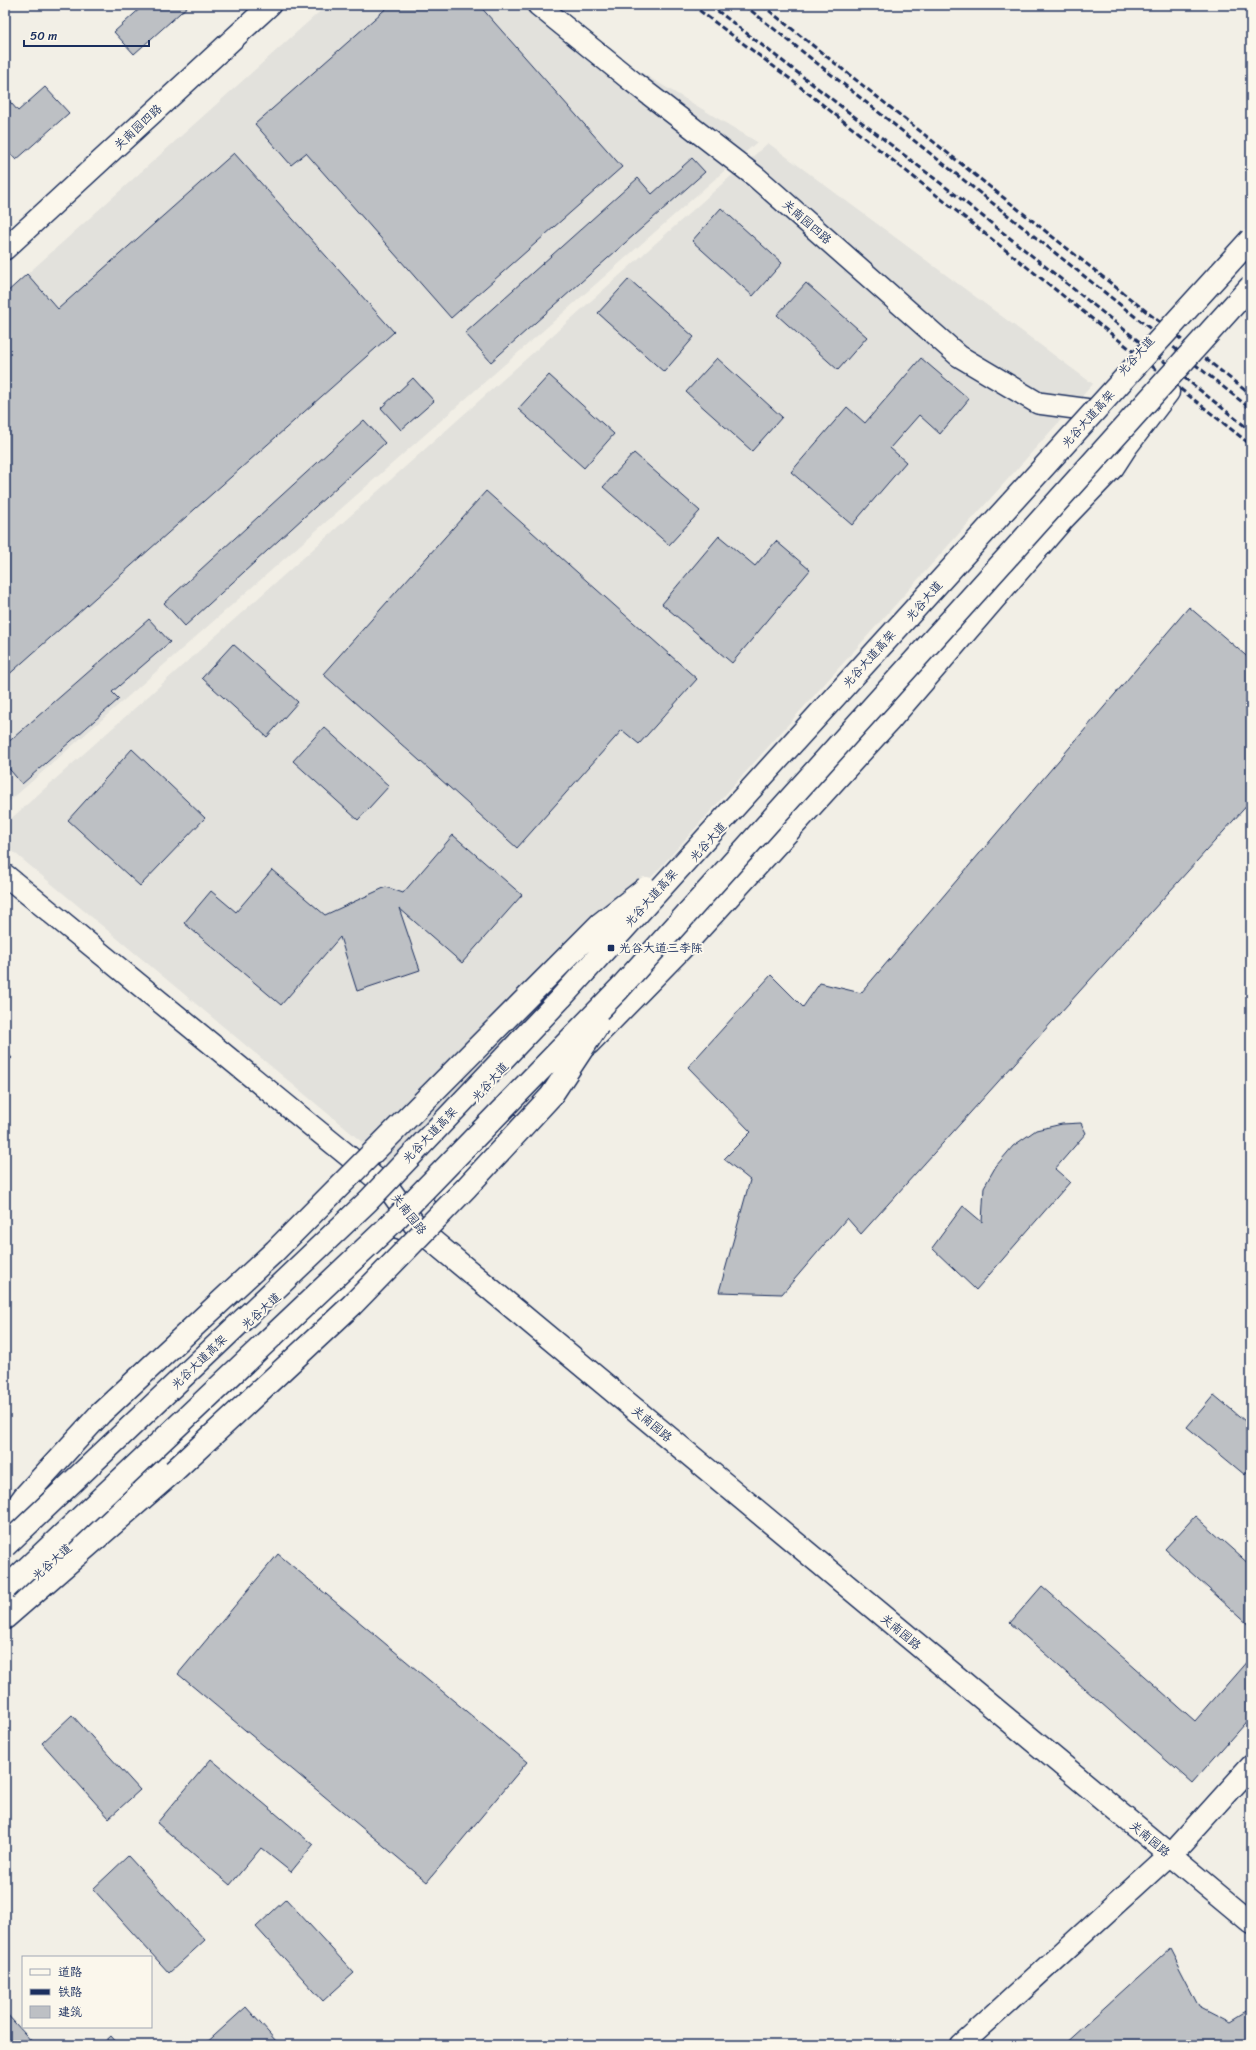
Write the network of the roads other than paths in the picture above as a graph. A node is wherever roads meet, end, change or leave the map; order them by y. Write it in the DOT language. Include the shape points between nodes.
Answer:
graph roads {
  1 [pos="270,5"];
  2 [pos="538,5"];
  3 [pos="1251,227"];
  4 [pos="1251,239"];
  5 [pos="5,248"];
  6 [pos="1251,286"];
  7 [pos="1251,300"];
  8 [pos="1090,410"];
  9 [pos="693,852"];
  10 [pos="5,875"];
  11 [pos="627,980"];
  12 [pos="390,1190"];
  13 [pos="422,1223"];
  14 [pos="5,1523"];
  15 [pos="5,1536"];
  16 [pos="5,1546"];
  17 [pos="5,1589"];
  18 [pos="5,1604"];
  19 [pos="5,1618"];
  20 [pos="1251,1766"];
  21 [pos="1173,1851"];
  22 [pos="1251,1909"];
  23 [pos="1251,1922"];
  24 [pos="961,2045"];
  1 -- 5 [label="street, 关南园四路"];
  2 -- 8 [label="street, 关南园四路" via="632,82 756,176 960,356 1038,403"];
  3 -- 8 [label="main road, 光谷大道"];
  4 -- 9 [label="main road, 光谷大道高架, bridge"];
  6 -- 11 [label="main road, bridge"];
  7 -- 13 [label="main road, 光谷大道" via="1159,402 1113,467 1063,519 889,721 680,950 476,1161"];
  8 -- 12 [label="main road, 光谷大道" via="847,688"];
  9 -- 14 [label="main road, bridge" via="600,924 275,1251 102,1413 24,1497"];
  9 -- 16 [label="main road, 光谷大道高架, bridge" via="561,998 368,1200"];
  10 -- 12 [label="street"];
  11 -- 17 [label="main road, bridge" via="390,1225"];
  11 -- 19 [label="main road, bridge" via="551,1096 352,1305 174,1471"];
  12 -- 13 [label="main road, 关南园路"];
  12 -- 15 [label="main road, 光谷大道" via="344,1237 159,1403"];
  13 -- 18 [label="main road, 光谷大道" via="186,1444"];
  13 -- 21 [label="main road, 关南园路"];
  20 -- 21 [label="street"];
  21 -- 22 [label="main road, 关南园路"];
  21 -- 23 [label="main road, 关南园路"];
  21 -- 24 [label="street"];
}
